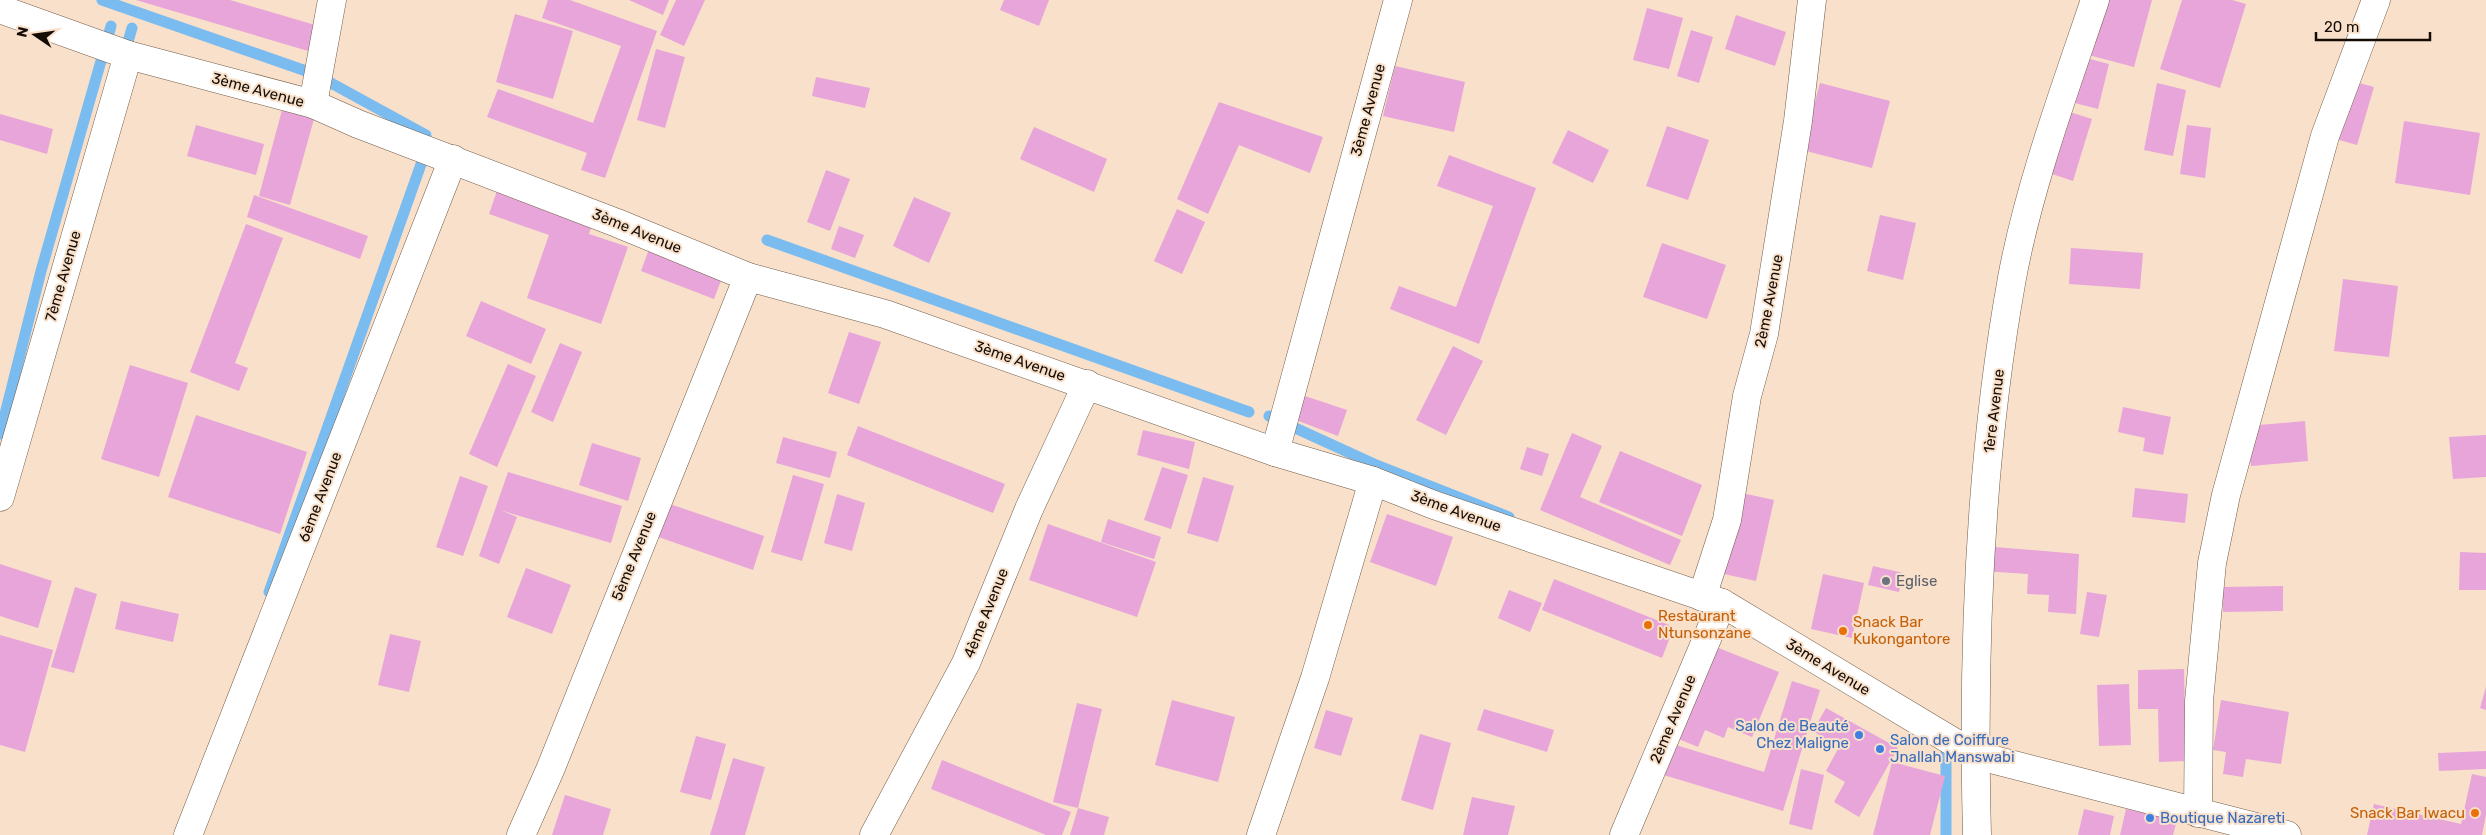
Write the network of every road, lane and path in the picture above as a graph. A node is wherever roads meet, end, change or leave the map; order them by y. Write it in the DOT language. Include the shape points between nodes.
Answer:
graph roads {
  1 [pos="332,0"];
  2 [pos="1398,0"];
  3 [pos="1812,0"];
  4 [pos="2095,0"];
  5 [pos="2376,0"];
  6 [pos="0,9"];
  7 [pos="128,55"];
  8 [pos="313,104"];
  9 [pos="453,159"];
  10 [pos="748,277"];
  11 [pos="1086,384"];
  12 [pos="1275,452"];
  13 [pos="1373,481"];
  14 [pos="0,497"];
  15 [pos="1712,600"];
  16 [pos="1975,755"];
  17 [pos="2198,813"];
  18 [pos="188,835"];
  19 [pos="521,835"];
  20 [pos="874,835"];
  21 [pos="1261,835"];
  22 [pos="1624,835"];
  23 [pos="1977,835"];
  24 [pos="2287,835"];
  1 -- 8 [label="street"];
  2 -- 12 [label="street, 3ème Avenue"];
  3 -- 15 [label="street, 2ème Avenue" via="1798,121 1764,334 1748,396"];
  4 -- 16 [label="street, 1ère Avenue" via="2036,184 2012,277 1981,518"];
  5 -- 17 [label="street" via="2325,136 2226,495 2212,563 2199,700"];
  6 -- 7 [label="street, 3ème Avenue"];
  7 -- 8 [label="street, 3ème Avenue"];
  7 -- 14 [label="street, 7ème Avenue"];
  8 -- 9 [label="street, 3ème Avenue"];
  9 -- 10 [label="street, 3ème Avenue"];
  9 -- 18 [label="street, 6ème Avenue"];
  10 -- 11 [label="street, 3ème Avenue" via="885,314"];
  10 -- 19 [label="street, 5ème Avenue"];
  11 -- 12 [label="street, 3ème Avenue"];
  11 -- 20 [label="street, 4ème Avenue" via="1029,509 966,663"];
  12 -- 13 [label="street, 3ème Avenue"];
  13 -- 15 [label="street, 3ème Avenue"];
  13 -- 21 [label="street" via="1315,678"];
  15 -- 16 [label="street, 3ème Avenue"];
  15 -- 22 [label="street, 2ème Avenue"];
  16 -- 17 [label="street, 3ème Avenue"];
  16 -- 23 [label="street, 1ère Avenue"];
  17 -- 24 [label="street, 3ème Avenue"];
}
